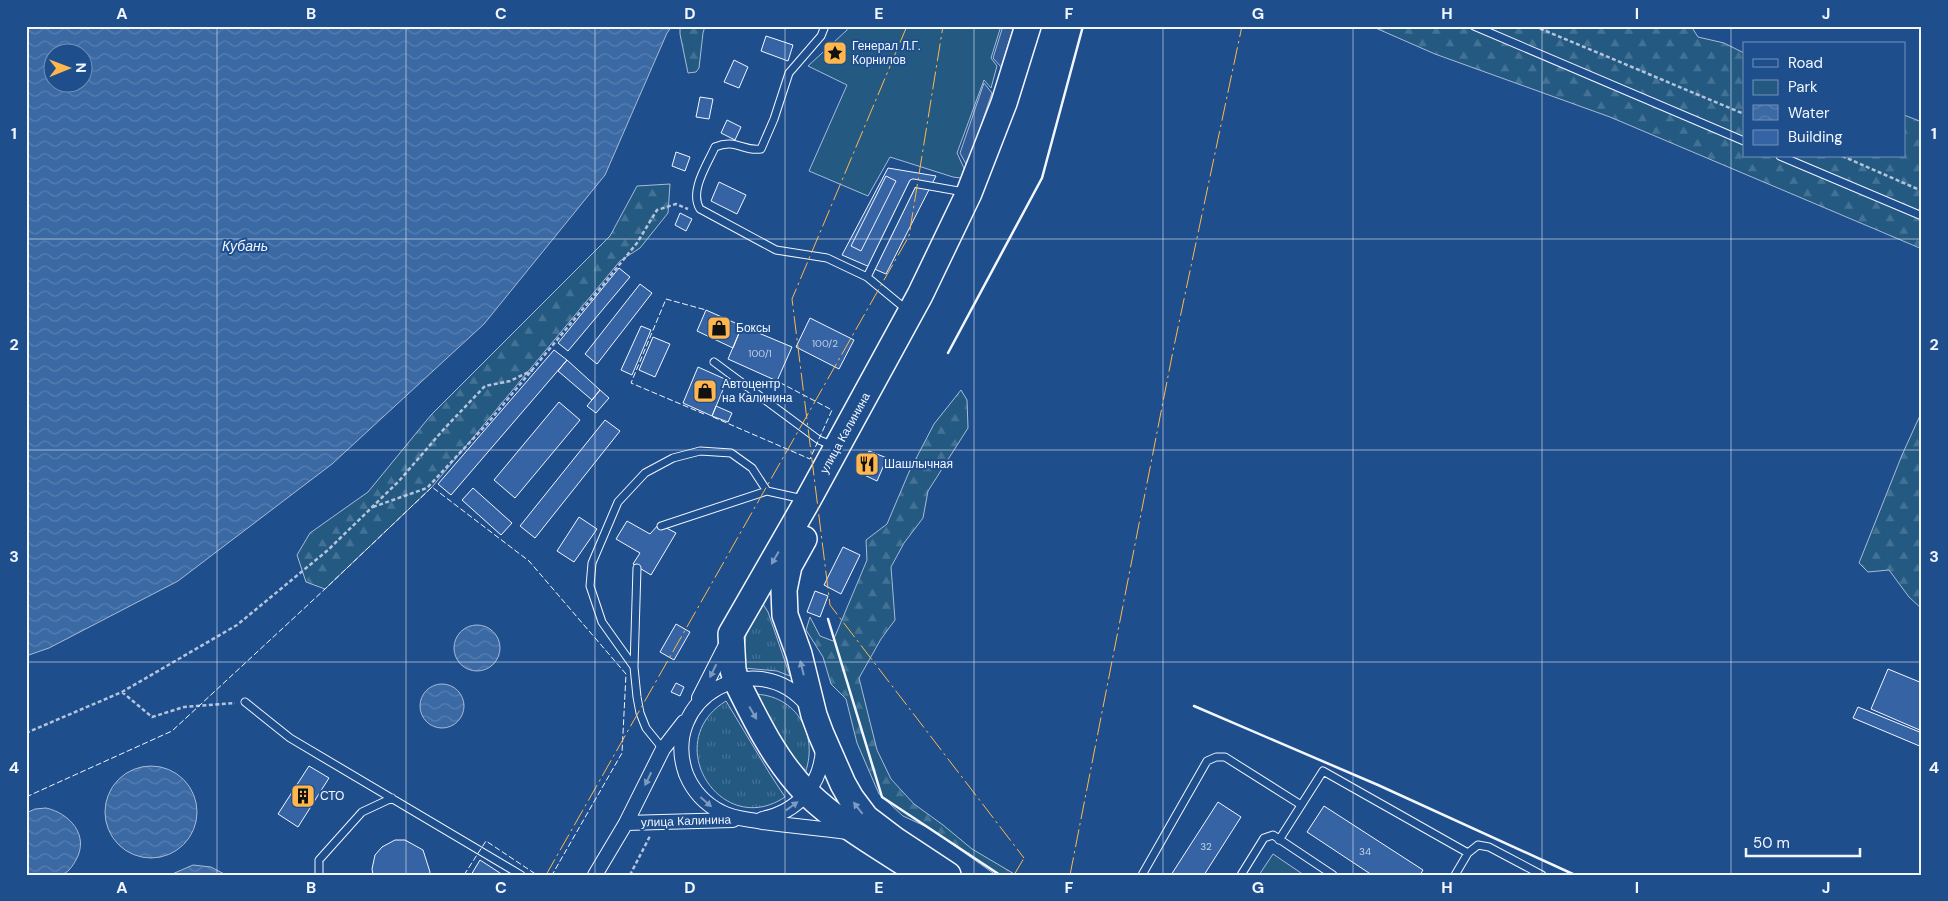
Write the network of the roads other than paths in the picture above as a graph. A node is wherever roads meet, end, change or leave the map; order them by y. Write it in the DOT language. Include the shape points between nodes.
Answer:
graph roads {
  1 [pos="826,26"];
  2 [pos="1028,26"];
  3 [pos="1044,26"];
  4 [pos="1474,26"];
  5 [pos="1743,141"];
  6 [pos="1785,158"];
  7 [pos="969,193"];
  8 [pos="1922,216"];
  9 [pos="867,277"];
  10 [pos="910,313"];
  11 [pos="714,362"];
  12 [pos="837,447"];
  13 [pos="768,491"];
  14 [pos="808,500"];
  15 [pos="661,526"];
  16 [pos="637,568"];
  17 [pos="731,634"];
  18 [pos="634,667"];
  19 [pos="736,680"];
  20 [pos="245,702"];
  21 [pos="694,709"];
  22 [pos="818,724"];
  23 [pos="663,749"];
  24 [pos="807,793"];
  25 [pos="392,798"];
  26 [pos="1301,805"];
  27 [pos="746,819"];
  28 [pos="626,823"];
  29 [pos="861,833"];
  30 [pos="1278,840"];
  31 [pos="892,846"];
  32 [pos="1468,853"];
  33 [pos="319,875"];
  34 [pos="521,875"];
  35 [pos="595,875"];
  36 [pos="923,875"];
  37 [pos="948,875"];
  38 [pos="1142,875"];
  39 [pos="1240,875"];
  40 [pos="1333,875"];
  41 [pos="1455,875"];
  42 [pos="1542,875"];
  1 -- 9 [label="lane" via="789,74 761,149 730,143 715,146 696,191 696,202 700,209 776,250 827,258"];
  2 -- 7 [label="highway, улица Калинина" via="1004,103"];
  22 -- 3 [label="highway, улица Калинина, one-way" via="785,615 784,590 790,566 933,302 983,199 1019,108"];
  4 -- 5 [label="lane"];
  6 -- 8 [label="lane"];
  7 -- 9 [label="lane" via="913,184"];
  7 -- 10 [label="highway, улица Калинина"];
  9 -- 10 [label="lane"];
  10 -- 12 [label="highway, улица Калинина"];
  11 -- 12 [label="lane" via="819,440"];
  12 -- 14 [label="highway, улица Калинина"];
  13 -- 14 [label="lane"];
  13 -- 15 [label="lane"];
  13 -- 18 [label="lane" via="752,468 731,453 700,451 673,458 646,473 618,502 592,563 590,586 602,622"];
  14 -- 17 [label="highway, улица Калинина, one-way"];
  16 -- 18 [label="lane"];
  17 -- 19 [label="highway"];
  17 -- 21 [label="street, улица Калинина, one-way"];
  18 -- 23 [label="lane" via="640,713 646,728"];
  19 -- 21 [label="street" via="712,691"];
  19 -- 22 [label="street" via="757,678 784,686 801,698"];
  19 -- 24 [label="highway, one-way" via="779,758"];
  20 -- 25 [label="lane" via="290,738"];
  21 -- 23 [label="street, улица Калинина"];
  21 -- 27 [label="street, one-way" via="685,726 682,745 683,764 690,782 711,806 728,815"];
  22 -- 24 [label="street" via="822,761"];
  31 -- 22 [label="highway, улица Калинина, one-way" via="851,798"];
  23 -- 28 [label="street, улица Калинина, one-way"];
  27 -- 24 [label="street, one-way" via="762,819 784,812"];
  24 -- 29 [label="highway"];
  25 -- 33 [label="lane" via="362,812 319,860"];
  25 -- 34 [label="lane"];
  26 -- 30 [label="lane"];
  26 -- 32 [label="lane" via="1323,771"];
  26 -- 38 [label="lane" via="1225,756 1216,757 1207,761"];
  27 -- 28 [label="street, улица Калинина"];
  27 -- 29 [label="street"];
  28 -- 35 [label="street, улица Калинина"];
  29 -- 31 [label="highway"];
  30 -- 39 [label="lane" via="1273,835 1264,838"];
  30 -- 40 [label="lane"];
  31 -- 36 [label="highway"];
  31 -- 37 [label="highway"];
  32 -- 41 [label="lane"];
  32 -- 42 [label="lane" via="1478,845 1489,847"];
}
